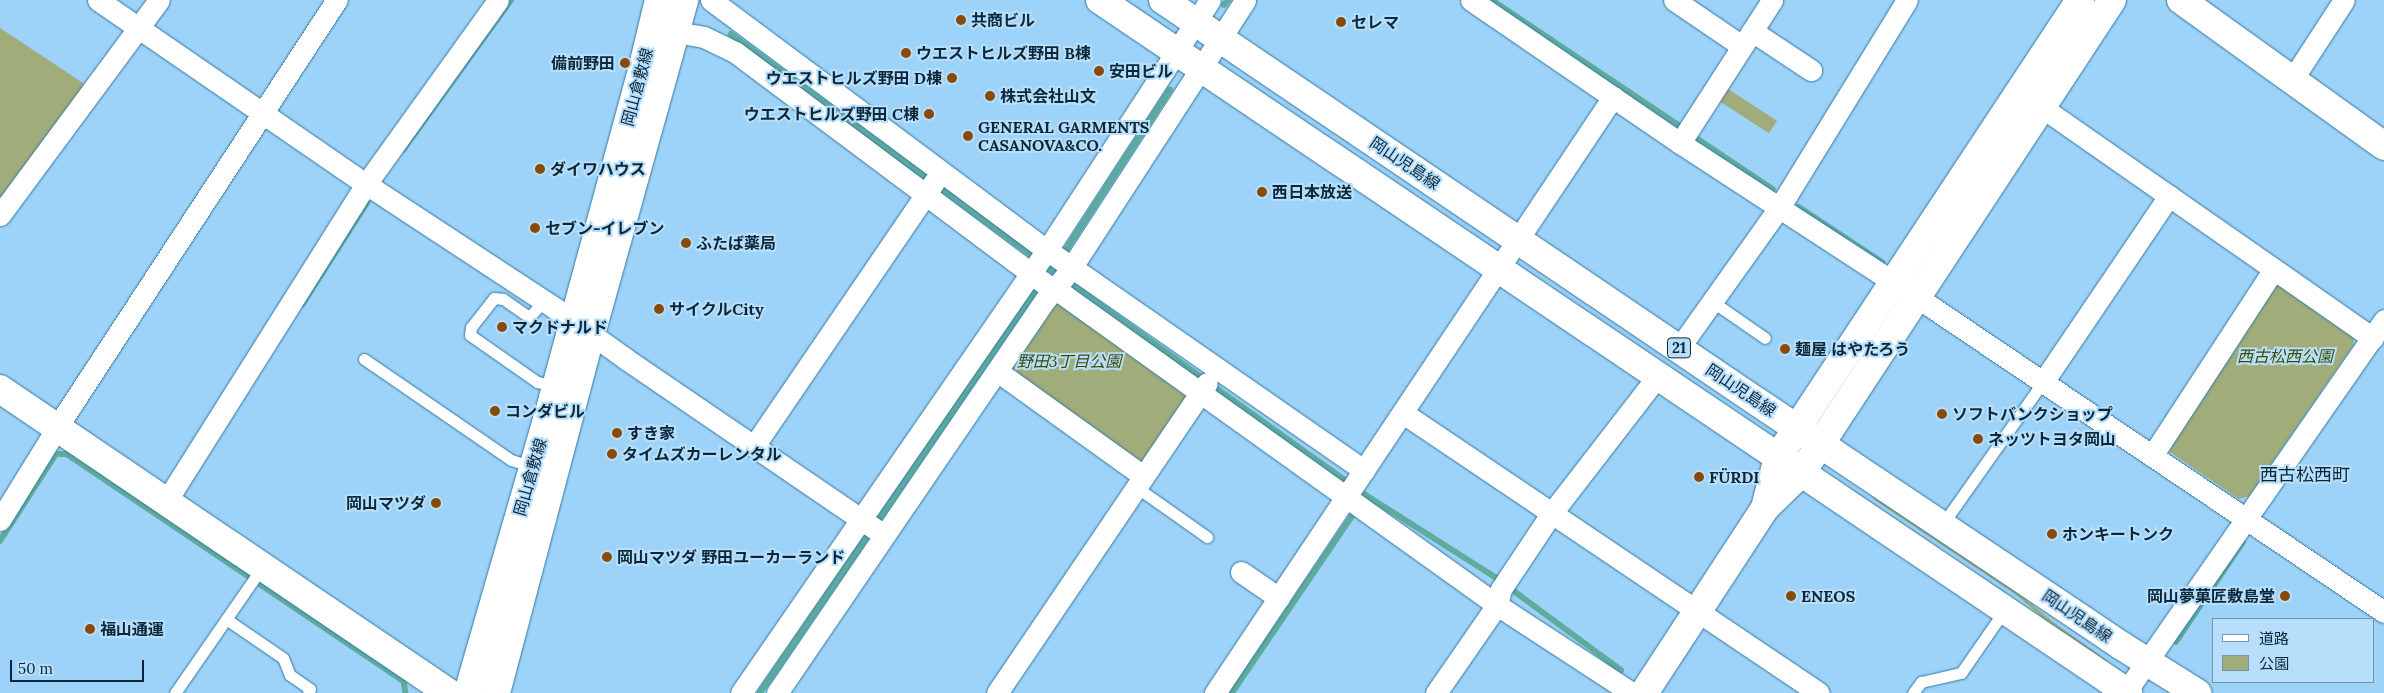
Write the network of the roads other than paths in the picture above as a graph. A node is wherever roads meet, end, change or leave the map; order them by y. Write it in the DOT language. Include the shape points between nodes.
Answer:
graph roads {
  1 [pos="98,0"];
  2 [pos="159,0"];
  3 [pos="337,0"];
  4 [pos="498,0"];
  5 [pos="659,0"];
  6 [pos="684,0"];
  7 [pos="711,0"];
  8 [pos="1100,0"];
  9 [pos="1163,0"];
  10 [pos="1210,0"];
  11 [pos="1245,0"];
  12 [pos="1471,0"];
  13 [pos="1674,0"];
  14 [pos="1772,0"];
  15 [pos="1907,0"];
  16 [pos="2080,0"];
  17 [pos="2112,0"];
  18 [pos="2181,0"];
  19 [pos="2344,0"];
  20 [pos="1196,23"];
  21 [pos="138,28"];
  22 [pos="676,32"];
  23 [pos="1747,38"];
  24 [pos="1220,39"];
  25 [pos="1176,53"];
  26 [pos="1201,69"];
  27 [pos="1810,70"];
  28 [pos="2292,80"];
  29 [pos="2020,92"];
  30 [pos="1613,97"];
  31 [pos="2043,108"];
  32 [pos="264,113"];
  33 [pos="1680,143"];
  34 [pos="2384,146"];
  35 [pos="934,183"];
  36 [pos="366,184"];
  37 [pos="2169,196"];
  38 [pos="1779,208"];
  39 [pos="0,214"];
  40 [pos="1518,239"];
  41 [pos="1051,269"];
  42 [pos="1498,269"];
  43 [pos="2274,269"];
  44 [pos="1893,283"];
  45 [pos="1916,298"];
  46 [pos="544,302"];
  47 [pos="1712,302"];
  48 [pos="2384,320"];
  49 [pos="582,328"];
  50 [pos="1765,338"];
  51 [pos="2372,338"];
  52 [pos="1679,348"];
  53 [pos="364,359"];
  54 [pos="996,371"];
  55 [pos="1657,377"];
  56 [pos="1207,382"];
  57 [pos="2043,382"];
  58 [pos="556,386"];
  59 [pos="0,389"];
  60 [pos="1403,413"];
  61 [pos="58,428"];
  62 [pos="1797,428"];
  63 [pos="1821,444"];
  64 [pos="754,446"];
  65 [pos="2152,456"];
  66 [pos="1778,457"];
  67 [pos="534,467"];
  68 [pos="1802,473"];
  69 [pos="1140,482"];
  70 [pos="1354,485"];
  71 [pos="167,500"];
  72 [pos="1765,508"];
  73 [pos="1551,514"];
  74 [pos="2245,518"];
  75 [pos="0,520"];
  76 [pos="1942,525"];
  77 [pos="873,527"];
  78 [pos="1208,537"];
  79 [pos="1241,572"];
  80 [pos="256,576"];
  81 [pos="1502,591"];
  82 [pos="1279,598"];
  83 [pos="1697,611"];
  84 [pos="2004,611"];
  85 [pos="2384,612"];
  86 [pos="226,619"];
  87 [pos="2147,661"];
  88 [pos="2126,692"];
  89 [pos="175,693"];
  90 [pos="308,693"];
  91 [pos="449,693"];
  92 [pos="468,693"];
  93 [pos="496,693"];
  94 [pos="741,693"];
  95 [pos="777,693"];
  96 [pos="996,693"];
  97 [pos="1215,693"];
  98 [pos="1436,693"];
  99 [pos="1632,693"];
  100 [pos="1644,693"];
  101 [pos="1819,693"];
  102 [pos="1914,693"];
  103 [pos="2196,693"];
  1 -- 21 [label="street"];
  2 -- 21 [label="street"];
  3 -- 32 [label="street"];
  4 -- 36 [label="street"];
  5 -- 49 [label="main road, 岡山倉敷線"];
  6 -- 22 [label="main road, 岡山倉敷線"];
  7 -- 35 [label="street"];
  8 -- 25 [label="main road, 21"];
  9 -- 20 [label="main road, 岡山児島線 / 21"];
  10 -- 20 [label="street"];
  11 -- 24 [label="street"];
  12 -- 30 [label="street"];
  13 -- 23 [label="street"];
  14 -- 23 [label="street"];
  15 -- 38 [label="street"];
  16 -- 29 [label="main road"];
  17 -- 31 [label="main road"];
  18 -- 28 [label="main road"];
  19 -- 28 [label="street"];
  20 -- 24 [label="main road, 岡山児島線 / 21"];
  20 -- 25 [label="street"];
  21 -- 32 [label="street"];
  21 -- 39 [label="street"];
  22 -- 35 [label="street" via="704,37 734,52"];
  22 -- 49 [label="main road, 岡山倉敷線"];
  23 -- 27 [label="street"];
  23 -- 33 [label="street"];
  24 -- 26 [label="street"];
  24 -- 40 [label="main road, 岡山児島線 / 21"];
  25 -- 26 [label="main road, 21"];
  25 -- 41 [label="street"];
  26 -- 41 [label="street"];
  26 -- 42 [label="main road, 21"];
  28 -- 34 [label="main road"];
  29 -- 31 [label="street"];
  29 -- 44 [label="main road"];
  30 -- 33 [label="street"];
  30 -- 40 [label="street"];
  31 -- 37 [label="street"];
  31 -- 45 [label="main road"];
  32 -- 36 [label="street"];
  32 -- 61 [label="street"];
  33 -- 38 [label="street"];
  35 -- 41 [label="street"];
  35 -- 41 [label="street"];
  35 -- 64 [label="street"];
  36 -- 46 [label="street"];
  36 -- 71 [label="street"];
  37 -- 43 [label="street"];
  37 -- 57 [label="street"];
  38 -- 44 [label="street"];
  38 -- 47 [label="street"];
  40 -- 42 [label="street"];
  40 -- 52 [label="main road, 岡山児島線 / 21"];
  41 -- 54 [label="street"];
  41 -- 56 [label="street"];
  41 -- 56 [label="street" via="1064,295"];
  41 -- 77 [label="street"];
  42 -- 55 [label="main road, 21"];
  42 -- 60 [label="street"];
  43 -- 51 [label="street"];
  43 -- 65 [label="street"];
  44 -- 45 [label="street"];
  44 -- 62 [label="main road"];
  45 -- 57 [label="street"];
  45 -- 63 [label="main road"];
  46 -- 49 [label="street"];
  46 -- 58 [label="lane" via="529,317 503,299 494,298 471,327 470,335 537,382"];
  47 -- 50 [label="lane"];
  47 -- 52 [label="street"];
  48 -- 51 [label="street"];
  49 -- 58 [label="main road, 岡山倉敷線"];
  49 -- 64 [label="street"];
  49 -- 93 [label="main road, 岡山倉敷線"];
  51 -- 74 [label="street"];
  52 -- 62 [label="main road, 岡山児島線 / 21"];
  53 -- 67 [label="lane" via="511,460"];
  54 -- 69 [label="street"];
  54 -- 77 [label="street"];
  55 -- 66 [label="main road, 21"];
  55 -- 73 [label="street"];
  56 -- 69 [label="street"];
  56 -- 70 [label="street"];
  56 -- 70 [label="street"];
  57 -- 65 [label="street"];
  57 -- 76 [label="lane"];
  58 -- 67 [label="main road, 岡山倉敷線"];
  59 -- 61 [label="main road"];
  60 -- 70 [label="street"];
  60 -- 73 [label="street"];
  61 -- 71 [label="main road"];
  61 -- 75 [label="street"];
  62 -- 63 [label="main road, 岡山児島線 / 21"];
  62 -- 66 [label="main road"];
  63 -- 68 [label="main road"];
  63 -- 76 [label="main road, 岡山児島線 / 21"];
  64 -- 77 [label="street"];
  65 -- 74 [label="street"];
  66 -- 68 [label="main road, 21"];
  66 -- 72 [label="main road"];
  67 -- 92 [label="main road, 岡山倉敷線"];
  68 -- 72 [label="main road"];
  68 -- 84 [label="main road, 21"];
  69 -- 78 [label="lane"];
  69 -- 96 [label="street"];
  70 -- 81 [label="street"];
  70 -- 82 [label="street"];
  71 -- 80 [label="main road"];
  72 -- 83 [label="main road"];
  73 -- 81 [label="street"];
  73 -- 83 [label="street"];
  74 -- 85 [label="street"];
  74 -- 87 [label="street"];
  76 -- 87 [label="main road, 岡山児島線 / 21"];
  77 -- 94 [label="street"];
  77 -- 95 [label="street"];
  79 -- 82 [label="street"];
  80 -- 86 [label="lane"];
  80 -- 91 [label="main road"];
  81 -- 98 [label="street"];
  81 -- 99 [label="street"];
  82 -- 97 [label="street"];
  83 -- 100 [label="main road"];
  83 -- 101 [label="street"];
  84 -- 88 [label="main road, 21"];
  84 -- 102 [label="lane" via="1961,673 1921,682"];
  86 -- 89 [label="lane"];
  86 -- 90 [label="lane" via="282,658 290,675 310,689"];
  87 -- 88 [label="street"];
  87 -- 103 [label="main road, 岡山児島線 / 21"];
}
